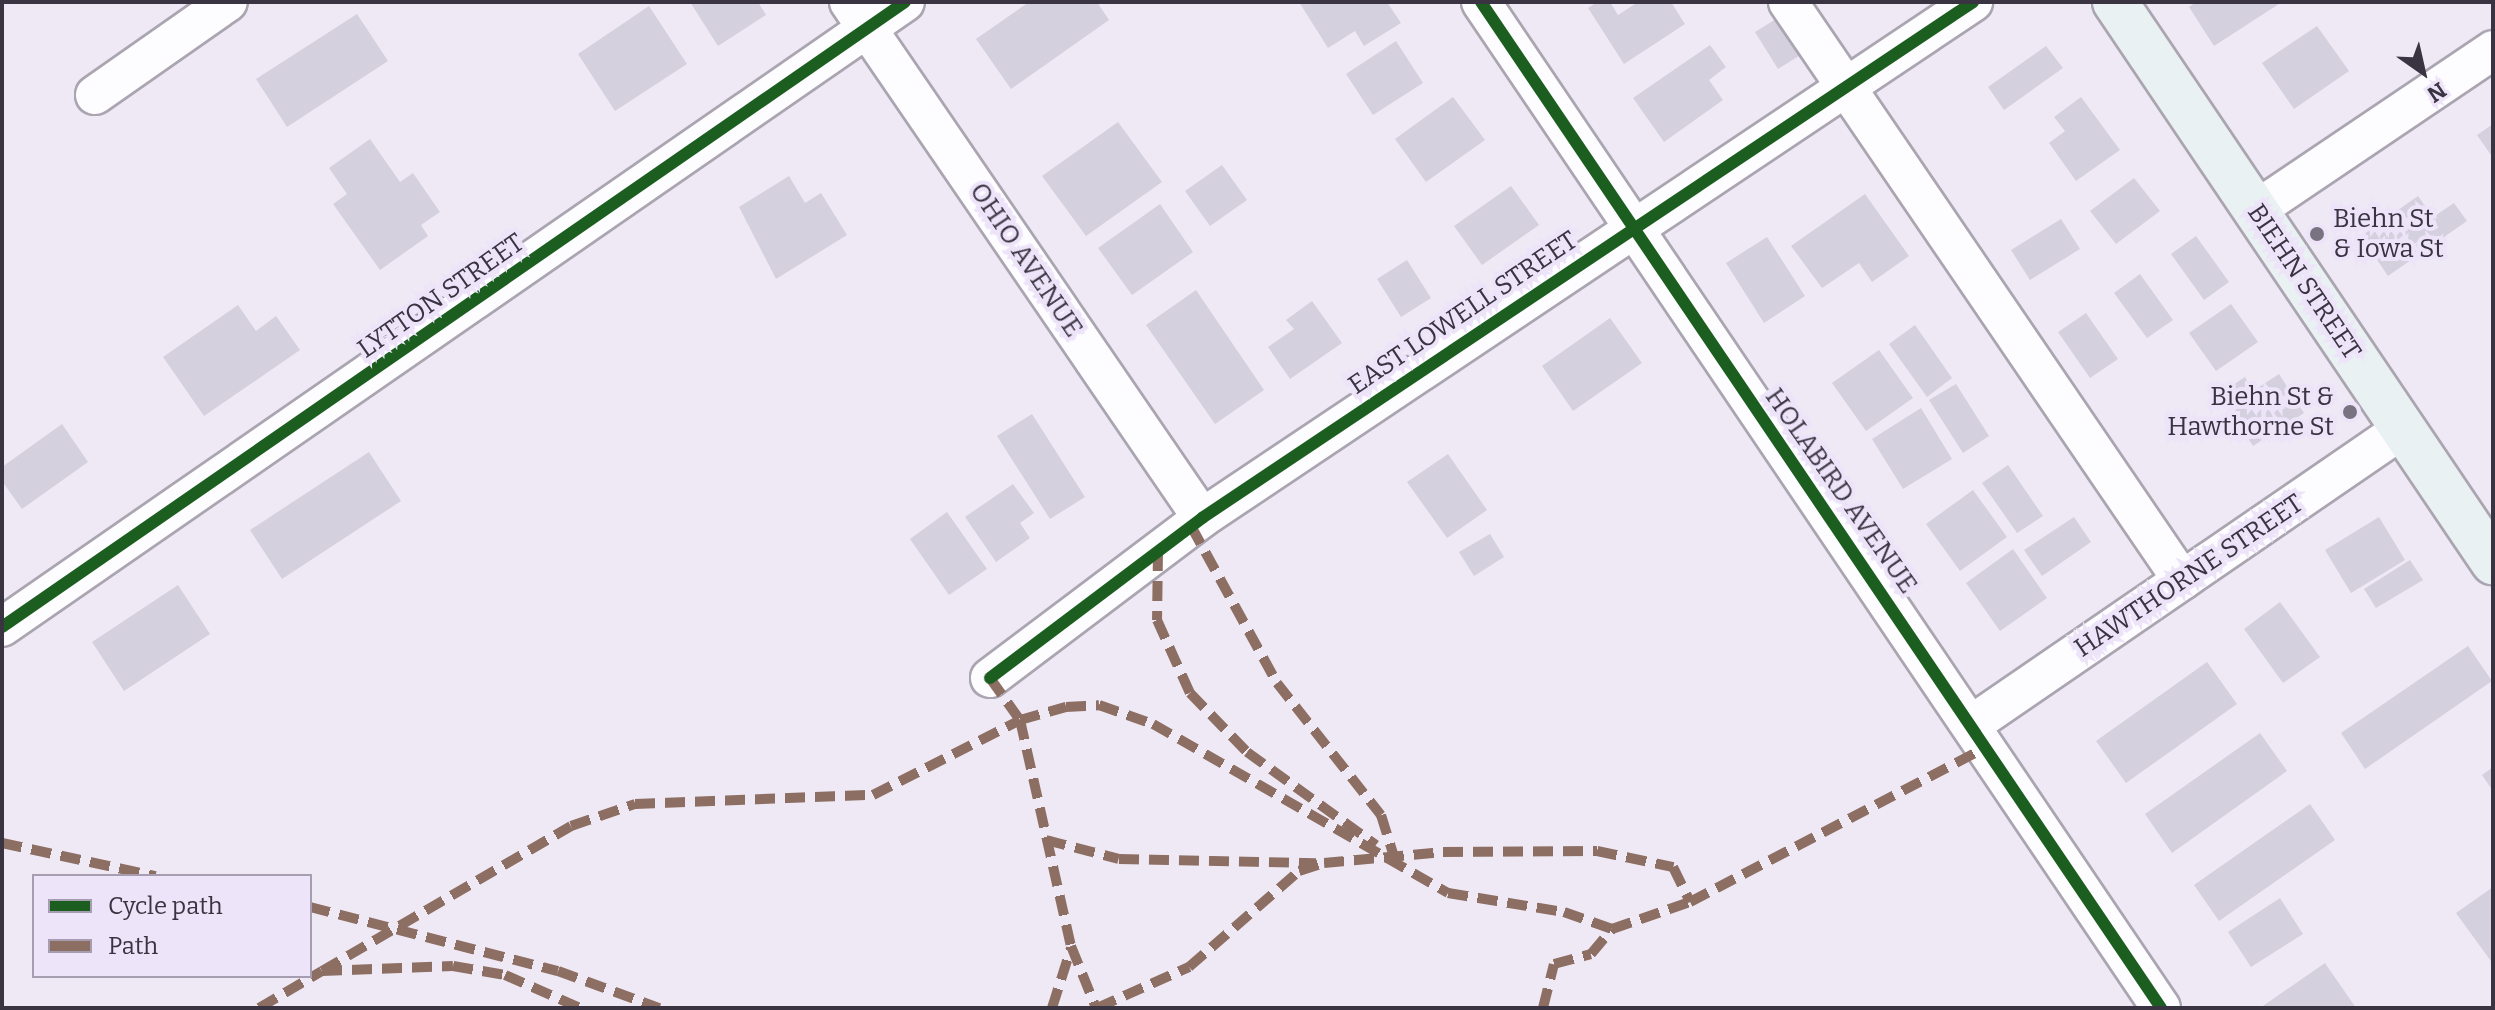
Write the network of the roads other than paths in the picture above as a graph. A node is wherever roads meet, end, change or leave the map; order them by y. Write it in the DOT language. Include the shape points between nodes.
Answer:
graph roads {
  1 [pos="228,2"];
  2 [pos="905,2"];
  3 [pos="1481,2"];
  4 [pos="1788,2"];
  5 [pos="1973,2"];
  6 [pos="2115,2"];
  7 [pos="858,15"];
  8 [pos="2493,50"];
  9 [pos="1846,87"];
  10 [pos="95,95"];
  11 [pos="2256,210"];
  12 [pos="1631,225"];
  13 [pos="2404,428"];
  14 [pos="1202,518"];
  15 [pos="2493,562"];
  16 [pos="2182,580"];
  17 [pos="2,627"];
  18 [pos="990,678"];
  19 [pos="1974,723"];
  20 [pos="2161,1008"];
  1 -- 10 [label="street"];
  2 -- 7 [label="street, LYTTON STREET"];
  3 -- 12 [label="street, HOLABIRD AVENUE"];
  4 -- 9 [label="street"];
  5 -- 9 [label="street, EAST LOWELL STREET"];
  6 -- 11 [label="street, BIEHN STREET"];
  7 -- 14 [label="street, OHIO AVENUE"];
  7 -- 17 [label="street, LYTTON STREET"];
  8 -- 11 [label="street"];
  9 -- 12 [label="street, EAST LOWELL STREET"];
  9 -- 16 [label="street"];
  11 -- 13 [label="street, BIEHN STREET"];
  12 -- 14 [label="street, EAST LOWELL STREET"];
  12 -- 19 [label="street, HOLABIRD AVENUE"];
  13 -- 15 [label="street, BIEHN STREET"];
  13 -- 16 [label="street, HAWTHORNE STREET"];
  14 -- 18 [label="street, EAST LOWELL STREET"];
  16 -- 19 [label="street, HAWTHORNE STREET"];
  19 -- 20 [label="street, HOLABIRD AVENUE"];
}
